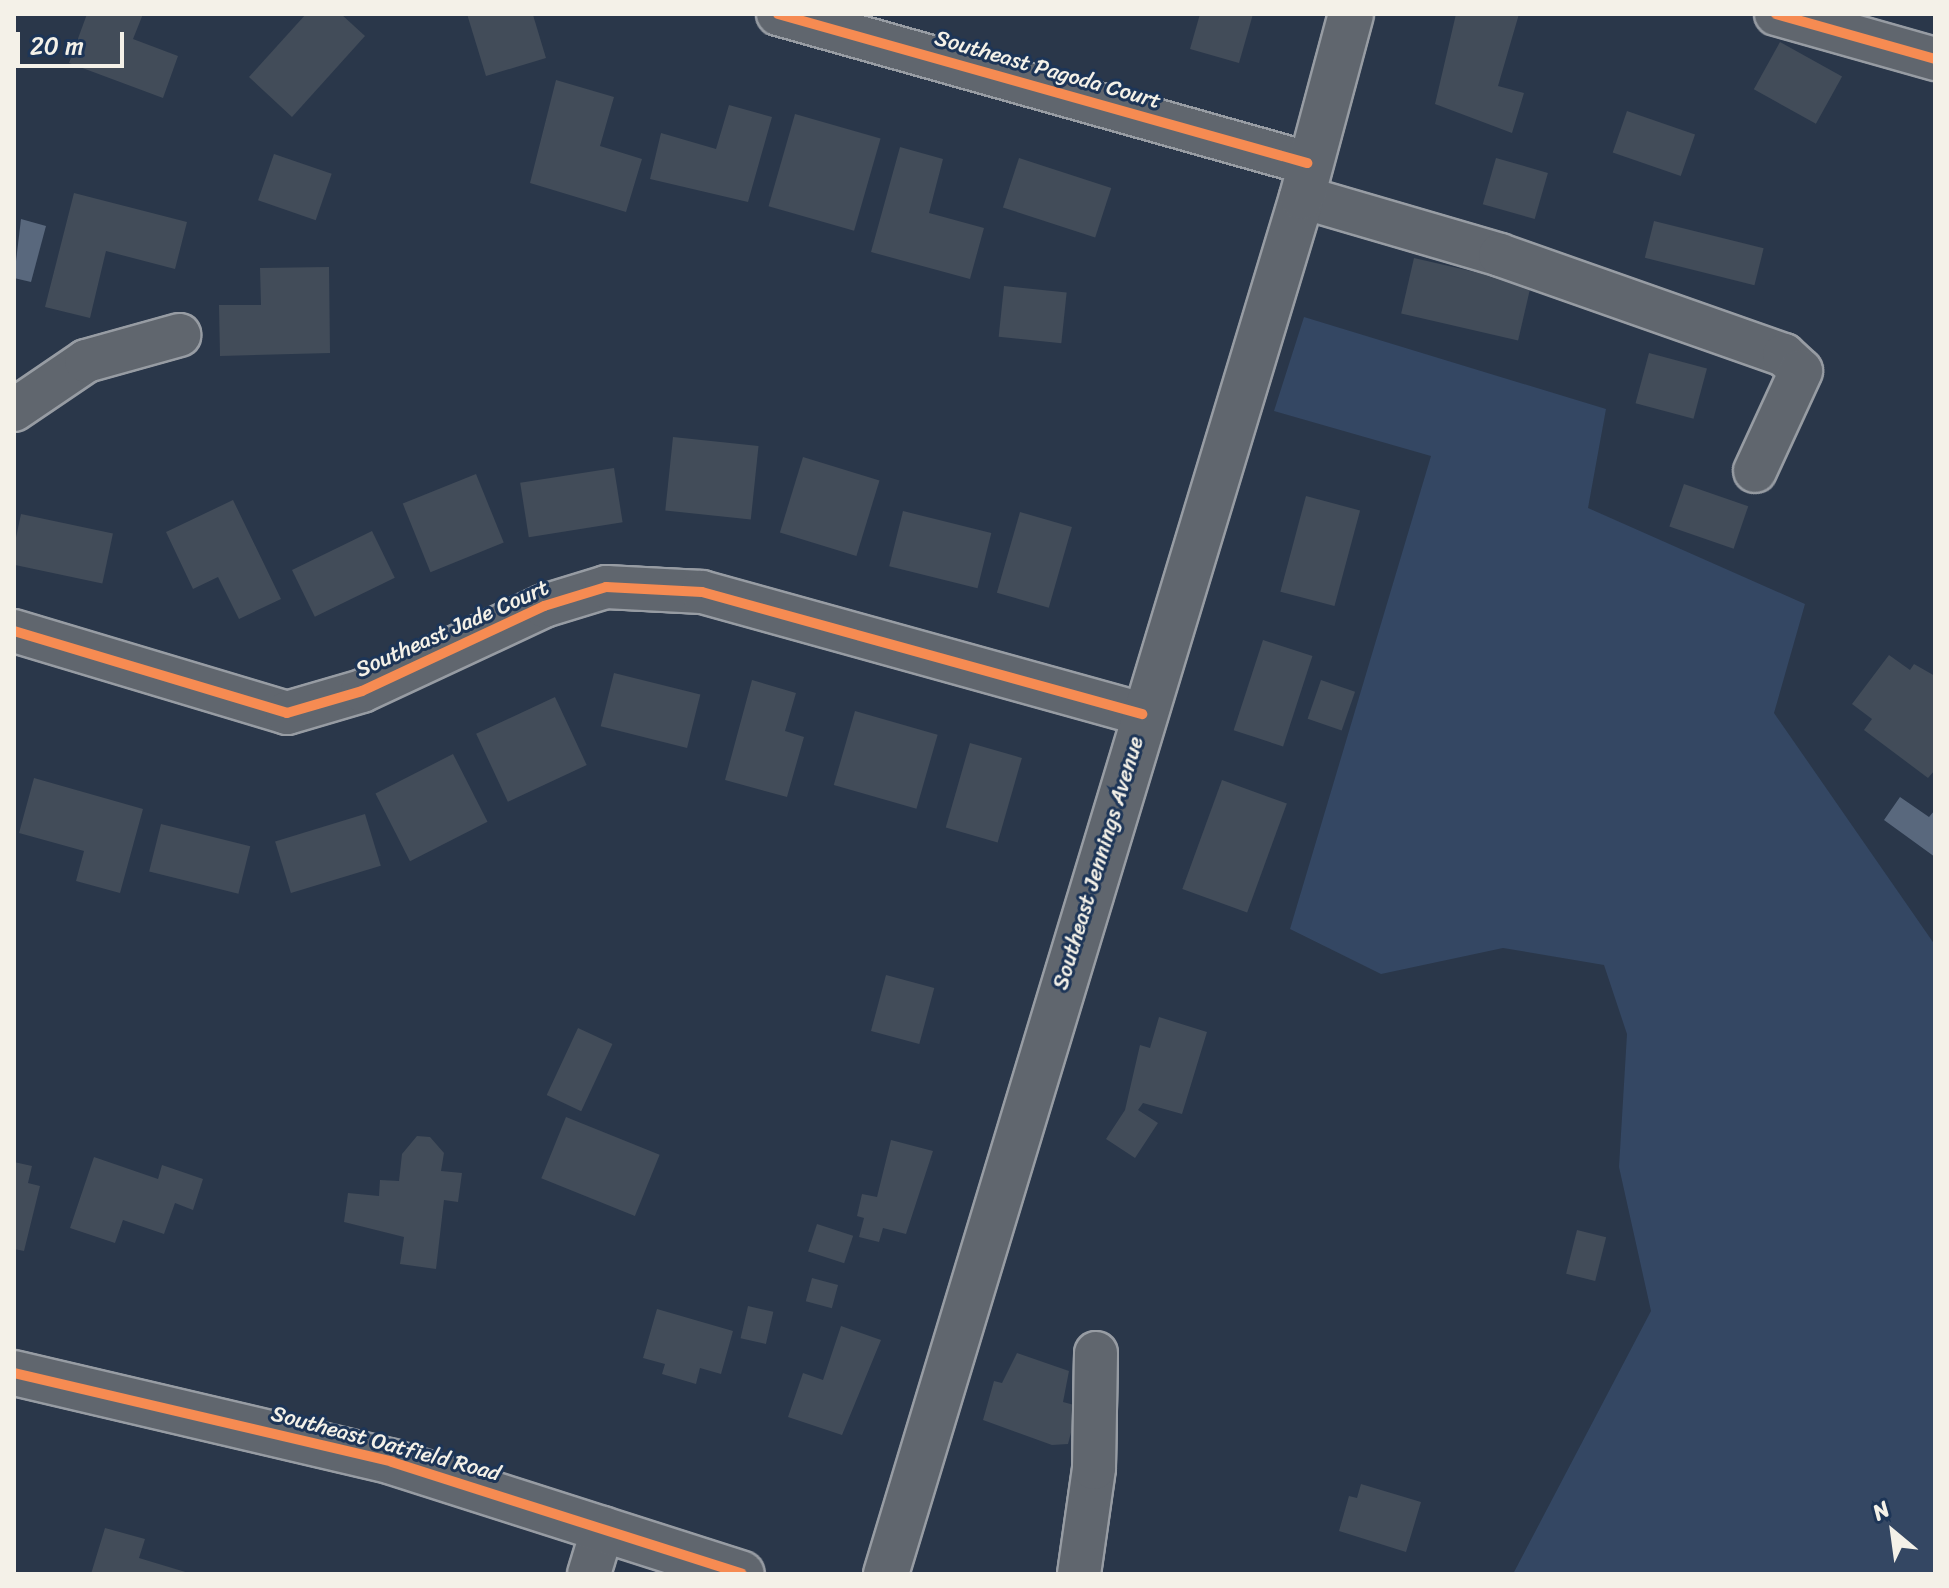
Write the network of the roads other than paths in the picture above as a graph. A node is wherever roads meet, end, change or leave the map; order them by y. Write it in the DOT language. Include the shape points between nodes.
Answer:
graph roads {
  1 [pos="778,14"];
  2 [pos="1351,14"];
  3 [pos="1776,14"];
  4 [pos="1935,59"];
  5 [pos="1304,180"];
  6 [pos="179,335"];
  7 [pos="14,410"];
  8 [pos="1755,471"];
  9 [pos="14,631"];
  10 [pos="1142,714"];
  11 [pos="1096,1353"];
  12 [pos="14,1373"];
  13 [pos="603,1528"];
  14 [pos="589,1574"];
  15 [pos="742,1574"];
  16 [pos="886,1574"];
  17 [pos="1079,1574"];
  1 -- 5 [label="street, Southeast Pagoda Court"];
  2 -- 5 [label="main road, Southeast Jennings Avenue"];
  3 -- 4 [label="street"];
  5 -- 8 [label="street, Southeast Pagoda Court" via="1784,355 1801,371"];
  5 -- 10 [label="main road, Southeast Jennings Avenue"];
  6 -- 7 [label="street" via="86,361"];
  9 -- 10 [label="street, Southeast Jade Court" via="287,713 362,691 544,606 606,587 702,592"];
  10 -- 16 [label="main road, Southeast Jennings Avenue"];
  11 -- 17 [label="street" via="1094,1468"];
  12 -- 13 [label="main road, Southeast Oatfield Road" via="392,1462"];
  13 -- 14 [label="street"];
  13 -- 15 [label="main road, Southeast Oatfield Road"];
}
